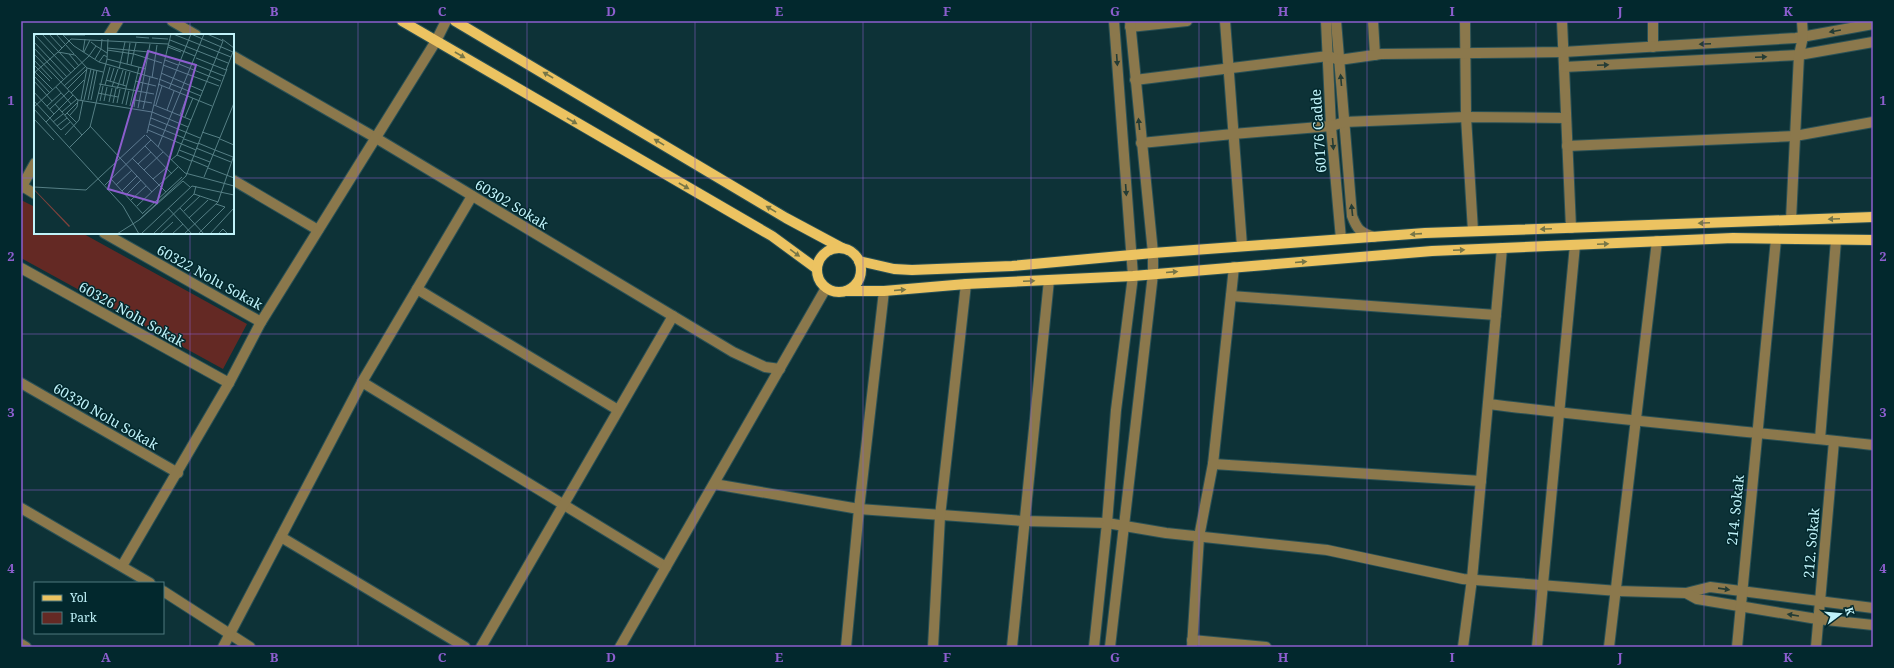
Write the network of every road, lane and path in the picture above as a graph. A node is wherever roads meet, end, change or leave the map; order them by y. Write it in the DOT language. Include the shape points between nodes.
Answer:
graph roads {
  1 [pos="118,21"];
  2 [pos="172,21"];
  3 [pos="402,21"];
  4 [pos="446,21"];
  5 [pos="455,21"];
  6 [pos="1114,21"];
  7 [pos="1187,21"];
  8 [pos="1225,21"];
  9 [pos="1326,21"];
  10 [pos="1336,21"];
  11 [pos="1373,21"];
  12 [pos="1465,21"];
  13 [pos="1562,21"];
  14 [pos="1652,21"];
  15 [pos="1802,21"];
  16 [pos="1130,24"];
  17 [pos="1873,24"];
  18 [pos="110,34"];
  19 [pos="194,34"];
  20 [pos="1803,37"];
  21 [pos="436,41"];
  22 [pos="1873,42"];
  23 [pos="1653,47"];
  24 [pos="1563,52"];
  25 [pos="1465,54"];
  26 [pos="1375,55"];
  27 [pos="1799,55"];
  28 [pos="1328,56"];
  29 [pos="234,57"];
  30 [pos="1339,60"];
  31 [pos="1564,67"];
  32 [pos="1228,69"];
  33 [pos="1134,80"];
  34 [pos="1466,117"];
  35 [pos="1566,118"];
  36 [pos="1344,122"];
  37 [pos="1873,122"];
  38 [pos="1332,126"];
  39 [pos="1233,134"];
  40 [pos="1795,136"];
  41 [pos="376,138"];
  42 [pos="1141,143"];
  43 [pos="1567,146"];
  44 [pos="34,165"];
  45 [pos="234,181"];
  46 [pos="22,187"];
  47 [pos="34,193"];
  48 [pos="472,196"];
  49 [pos="1873,217"];
  50 [pos="1791,220"];
  51 [pos="1571,228"];
  52 [pos="318,230"];
  53 [pos="1473,232"];
  54 [pos="106,234"];
  55 [pos="1374,237"];
  56 [pos="1341,239"];
  57 [pos="1776,239"];
  58 [pos="1836,240"];
  59 [pos="1873,240"];
  60 [pos="1657,241"];
  61 [pos="1575,245"];
  62 [pos="1242,246"];
  63 [pos="842,248"];
  64 [pos="1502,248"];
  65 [pos="1153,253"];
  66 [pos="1131,256"];
  67 [pos="860,261"];
  68 [pos="1234,267"];
  69 [pos="21,268"];
  70 [pos="817,269"];
  71 [pos="1153,274"];
  72 [pos="1133,276"];
  73 [pos="1049,280"];
  74 [pos="966,284"];
  75 [pos="826,288"];
  76 [pos="417,289"];
  77 [pos="847,291"];
  78 [pos="884,291"];
  79 [pos="1231,296"];
  80 [pos="1496,315"];
  81 [pos="673,316"];
  82 [pos="261,322"];
  83 [pos="780,369"];
  84 [pos="362,382"];
  85 [pos="21,383"];
  86 [pos="229,383"];
  87 [pos="1488,404"];
  88 [pos="618,410"];
  89 [pos="1560,413"];
  90 [pos="1636,420"];
  91 [pos="1757,432"];
  92 [pos="1820,439"];
  93 [pos="1834,441"];
  94 [pos="1873,445"];
  95 [pos="1213,464"];
  96 [pos="178,473"];
  97 [pos="1481,481"];
  98 [pos="714,484"];
  99 [pos="563,505"];
  100 [pos="21,508"];
  101 [pos="859,509"];
  102 [pos="940,516"];
  103 [pos="1024,521"];
  104 [pos="1107,523"];
  105 [pos="1124,526"];
  106 [pos="1199,536"];
  107 [pos="282,537"];
  108 [pos="122,566"];
  109 [pos="666,567"];
  110 [pos="1472,580"];
  111 [pos="148,582"];
  112 [pos="1543,585"];
  113 [pos="1616,591"];
  114 [pos="1741,591"];
  115 [pos="164,592"];
  116 [pos="1686,593"];
  117 [pos="1820,602"];
  118 [pos="1742,607"];
  119 [pos="1873,608"];
  120 [pos="1817,619"];
  121 [pos="1873,625"];
  122 [pos="230,635"];
  123 [pos="21,644"];
  124 [pos="1192,644"];
  125 [pos="26,647"];
  126 [pos="223,647"];
  127 [pos="250,647"];
  128 [pos="465,647"];
  129 [pos="481,647"];
  130 [pos="620,647"];
  131 [pos="846,647"];
  132 [pos="933,647"];
  133 [pos="1012,647"];
  134 [pos="1094,647"];
  135 [pos="1110,647"];
  136 [pos="1266,647"];
  137 [pos="1463,647"];
  138 [pos="1537,647"];
  139 [pos="1609,647"];
  140 [pos="1737,647"];
  141 [pos="1816,647"];
  1 -- 18 [label="street"];
  2 -- 19 [label="street"];
  3 -- 21 [label="main road"];
  4 -- 21 [label="street"];
  63 -- 5 [label="main road, one-way" via="786,218"];
  6 -- 66 [label="street, one-way"];
  7 -- 16 [label="street"];
  8 -- 32 [label="street"];
  9 -- 28 [label="street, 60176 Cadde"];
  10 -- 30 [label="street"];
  11 -- 26 [label="street"];
  12 -- 25 [label="street"];
  13 -- 24 [label="street"];
  14 -- 23 [label="street"];
  15 -- 20 [label="street"];
  16 -- 33 [label="street"];
  17 -- 20 [label="street, one-way"];
  20 -- 23 [label="street, one-way"];
  20 -- 27 [label="street"];
  21 -- 41 [label="street"];
  21 -- 70 [label="main road, one-way" via="772,236"];
  22 -- 27 [label="street"];
  23 -- 24 [label="street"];
  24 -- 25 [label="street"];
  24 -- 31 [label="street"];
  25 -- 26 [label="street"];
  25 -- 34 [label="street"];
  26 -- 30 [label="street"];
  31 -- 27 [label="street, one-way"];
  27 -- 40 [label="street"];
  28 -- 30 [label="street"];
  28 -- 32 [label="street"];
  28 -- 38 [label="street, 60176 Cadde"];
  29 -- 41 [label="street, 60302 Sokak"];
  36 -- 30 [label="street, one-way"];
  31 -- 35 [label="street"];
  32 -- 33 [label="street"];
  32 -- 39 [label="street"];
  42 -- 33 [label="street, one-way"];
  34 -- 35 [label="street"];
  34 -- 36 [label="street"];
  34 -- 53 [label="street"];
  35 -- 43 [label="street"];
  36 -- 38 [label="street"];
  55 -- 36 [label="street, one-way" via="1362,234 1356,228 1352,216"];
  37 -- 40 [label="street"];
  38 -- 39 [label="street"];
  38 -- 56 [label="street, 60176 Cadde, one-way"];
  39 -- 42 [label="street"];
  39 -- 62 [label="street"];
  40 -- 43 [label="street"];
  40 -- 50 [label="street"];
  41 -- 48 [label="street, 60302 Sokak"];
  41 -- 52 [label="street"];
  42 -- 65 [label="street"];
  43 -- 51 [label="street"];
  44 -- 46 [label="street"];
  45 -- 52 [label="street"];
  46 -- 47 [label="street"];
  48 -- 76 [label="street"];
  48 -- 81 [label="street, 60302 Sokak"];
  49 -- 50 [label="main road, one-way"];
  50 -- 51 [label="main road, one-way"];
  51 -- 53 [label="main road, one-way"];
  52 -- 82 [label="street"];
  53 -- 55 [label="main road, one-way"];
  54 -- 82 [label="street, 60322 Nolu Sokak"];
  55 -- 56 [label="main road"];
  56 -- 62 [label="main road"];
  57 -- 58 [label="main road"];
  57 -- 60 [label="main road"];
  57 -- 91 [label="street, 214. Sokak"];
  58 -- 59 [label="main road"];
  58 -- 92 [label="street"];
  61 -- 60 [label="main road, one-way"];
  60 -- 90 [label="street"];
  61 -- 64 [label="main road"];
  61 -- 89 [label="street"];
  62 -- 65 [label="main road"];
  63 -- 67 [label="main road" via="849,250"];
  63 -- 70 [label="main road" via="827,251"];
  68 -- 64 [label="main road, one-way"];
  64 -- 80 [label="street"];
  65 -- 66 [label="main road"];
  65 -- 71 [label="street"];
  66 -- 67 [label="main road" via="1012,266 912,270"];
  66 -- 72 [label="street"];
  67 -- 77 [label="main road" via="861,276"];
  71 -- 68 [label="main road, one-way"];
  68 -- 79 [label="street"];
  69 -- 86 [label="street, 60326 Nolu Sokak"];
  70 -- 75 [label="main road" via="818,276"];
  71 -- 72 [label="main road"];
  71 -- 105 [label="street"];
  72 -- 73 [label="main road"];
  72 -- 104 [label="street" via="1116,410"];
  74 -- 73 [label="main road, one-way"];
  73 -- 103 [label="street"];
  78 -- 74 [label="main road, one-way"];
  74 -- 102 [label="street"];
  75 -- 77 [label="main road"];
  75 -- 83 [label="street"];
  76 -- 84 [label="street"];
  76 -- 88 [label="street"];
  77 -- 78 [label="main road"];
  78 -- 101 [label="street"];
  79 -- 80 [label="street"];
  79 -- 95 [label="street"];
  80 -- 87 [label="street"];
  81 -- 83 [label="street, 60302 Sokak" via="733,352 765,367"];
  81 -- 88 [label="street"];
  82 -- 86 [label="street"];
  83 -- 98 [label="street"];
  84 -- 99 [label="street"];
  84 -- 107 [label="street"];
  85 -- 96 [label="street, 60330 Nolu Sokak"];
  86 -- 96 [label="street"];
  87 -- 89 [label="street"];
  87 -- 97 [label="street"];
  88 -- 99 [label="street"];
  89 -- 90 [label="street"];
  89 -- 112 [label="street"];
  90 -- 91 [label="street"];
  90 -- 113 [label="street"];
  91 -- 92 [label="street"];
  91 -- 114 [label="street, 214. Sokak"];
  92 -- 93 [label="street"];
  93 -- 94 [label="street"];
  93 -- 117 [label="street, 212. Sokak"];
  95 -- 97 [label="street"];
  95 -- 106 [label="street"];
  96 -- 108 [label="street"];
  97 -- 110 [label="street"];
  98 -- 101 [label="street"];
  98 -- 109 [label="street"];
  99 -- 109 [label="street"];
  99 -- 129 [label="street"];
  100 -- 108 [label="street"];
  101 -- 102 [label="street"];
  101 -- 131 [label="street"];
  102 -- 103 [label="street"];
  102 -- 132 [label="street"];
  103 -- 104 [label="street"];
  103 -- 133 [label="street"];
  104 -- 105 [label="street"];
  104 -- 134 [label="street"];
  105 -- 106 [label="street"];
  105 -- 135 [label="street"];
  106 -- 110 [label="street" via="1327,550"];
  106 -- 124 [label="street"];
  107 -- 122 [label="street"];
  107 -- 128 [label="street"];
  108 -- 111 [label="street"];
  109 -- 130 [label="street"];
  110 -- 112 [label="street"];
  110 -- 137 [label="street"];
  112 -- 113 [label="street"];
  112 -- 138 [label="street"];
  113 -- 116 [label="street"];
  113 -- 139 [label="street"];
  116 -- 114 [label="street, one-way" via="1710,587"];
  114 -- 117 [label="street"];
  114 -- 118 [label="street, 214. Sokak"];
  115 -- 122 [label="street"];
  116 -- 118 [label="street" via="1697,599"];
  117 -- 119 [label="street"];
  117 -- 120 [label="street, 212. Sokak"];
  120 -- 118 [label="street, one-way"];
  118 -- 140 [label="street"];
  120 -- 121 [label="street"];
  120 -- 141 [label="street, 212. Sokak"];
  122 -- 126 [label="street"];
  122 -- 127 [label="street"];
  123 -- 125 [label="street"];
  124 -- 136 [label="street"];
}
